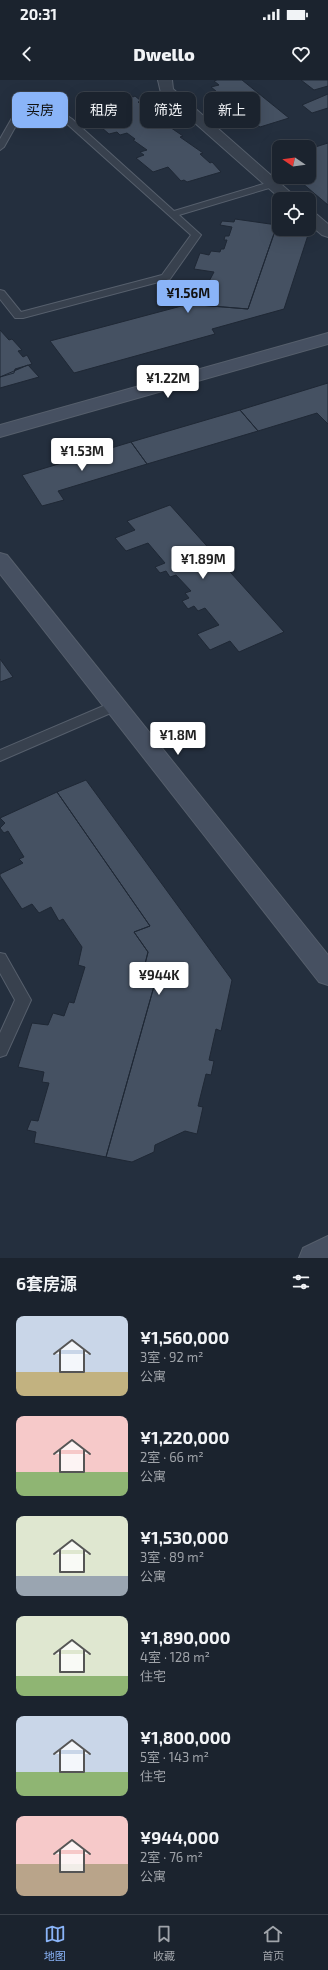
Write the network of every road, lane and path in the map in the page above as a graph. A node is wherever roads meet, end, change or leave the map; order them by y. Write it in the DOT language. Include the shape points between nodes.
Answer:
graph roads {
  1 [pos="165,80"];
  2 [pos="0,147"];
  3 [pos="272,183"];
  4 [pos="273,184"];
  5 [pos="282,192"];
  6 [pos="172,214"];
  7 [pos="316,222"];
  8 [pos="328,232"];
  9 [pos="0,292"];
  10 [pos="328,338"];
  11 [pos="0,431"];
  12 [pos="0,560"];
  13 [pos="115,706"];
  14 [pos="0,756"];
  15 [pos="0,960"];
  16 [pos="328,974"];
  17 [pos="0,1050"];
  18 [pos="328,1250"];
  19 [pos="314,1258"];
  1 -- 3 [label="street" via="166,90"];
  2 -- 6 [label="lane" via="15,120 28,114 46,111 58,113"];
  4 -- 5 [label="street"];
  4 -- 6 [label="lane"];
  6 -- 9 [label="lane" via="196,235 166,277 19,316"];
  7 -- 8 [label="street"];
  10 -- 11 [label="street"];
  12 -- 13 [label="street"];
  13 -- 14 [label="lane"];
  13 -- 16 [label="street"];
  15 -- 17 [label="lane" via="22,1000"];
  18 -- 19 [label="street"];
}
